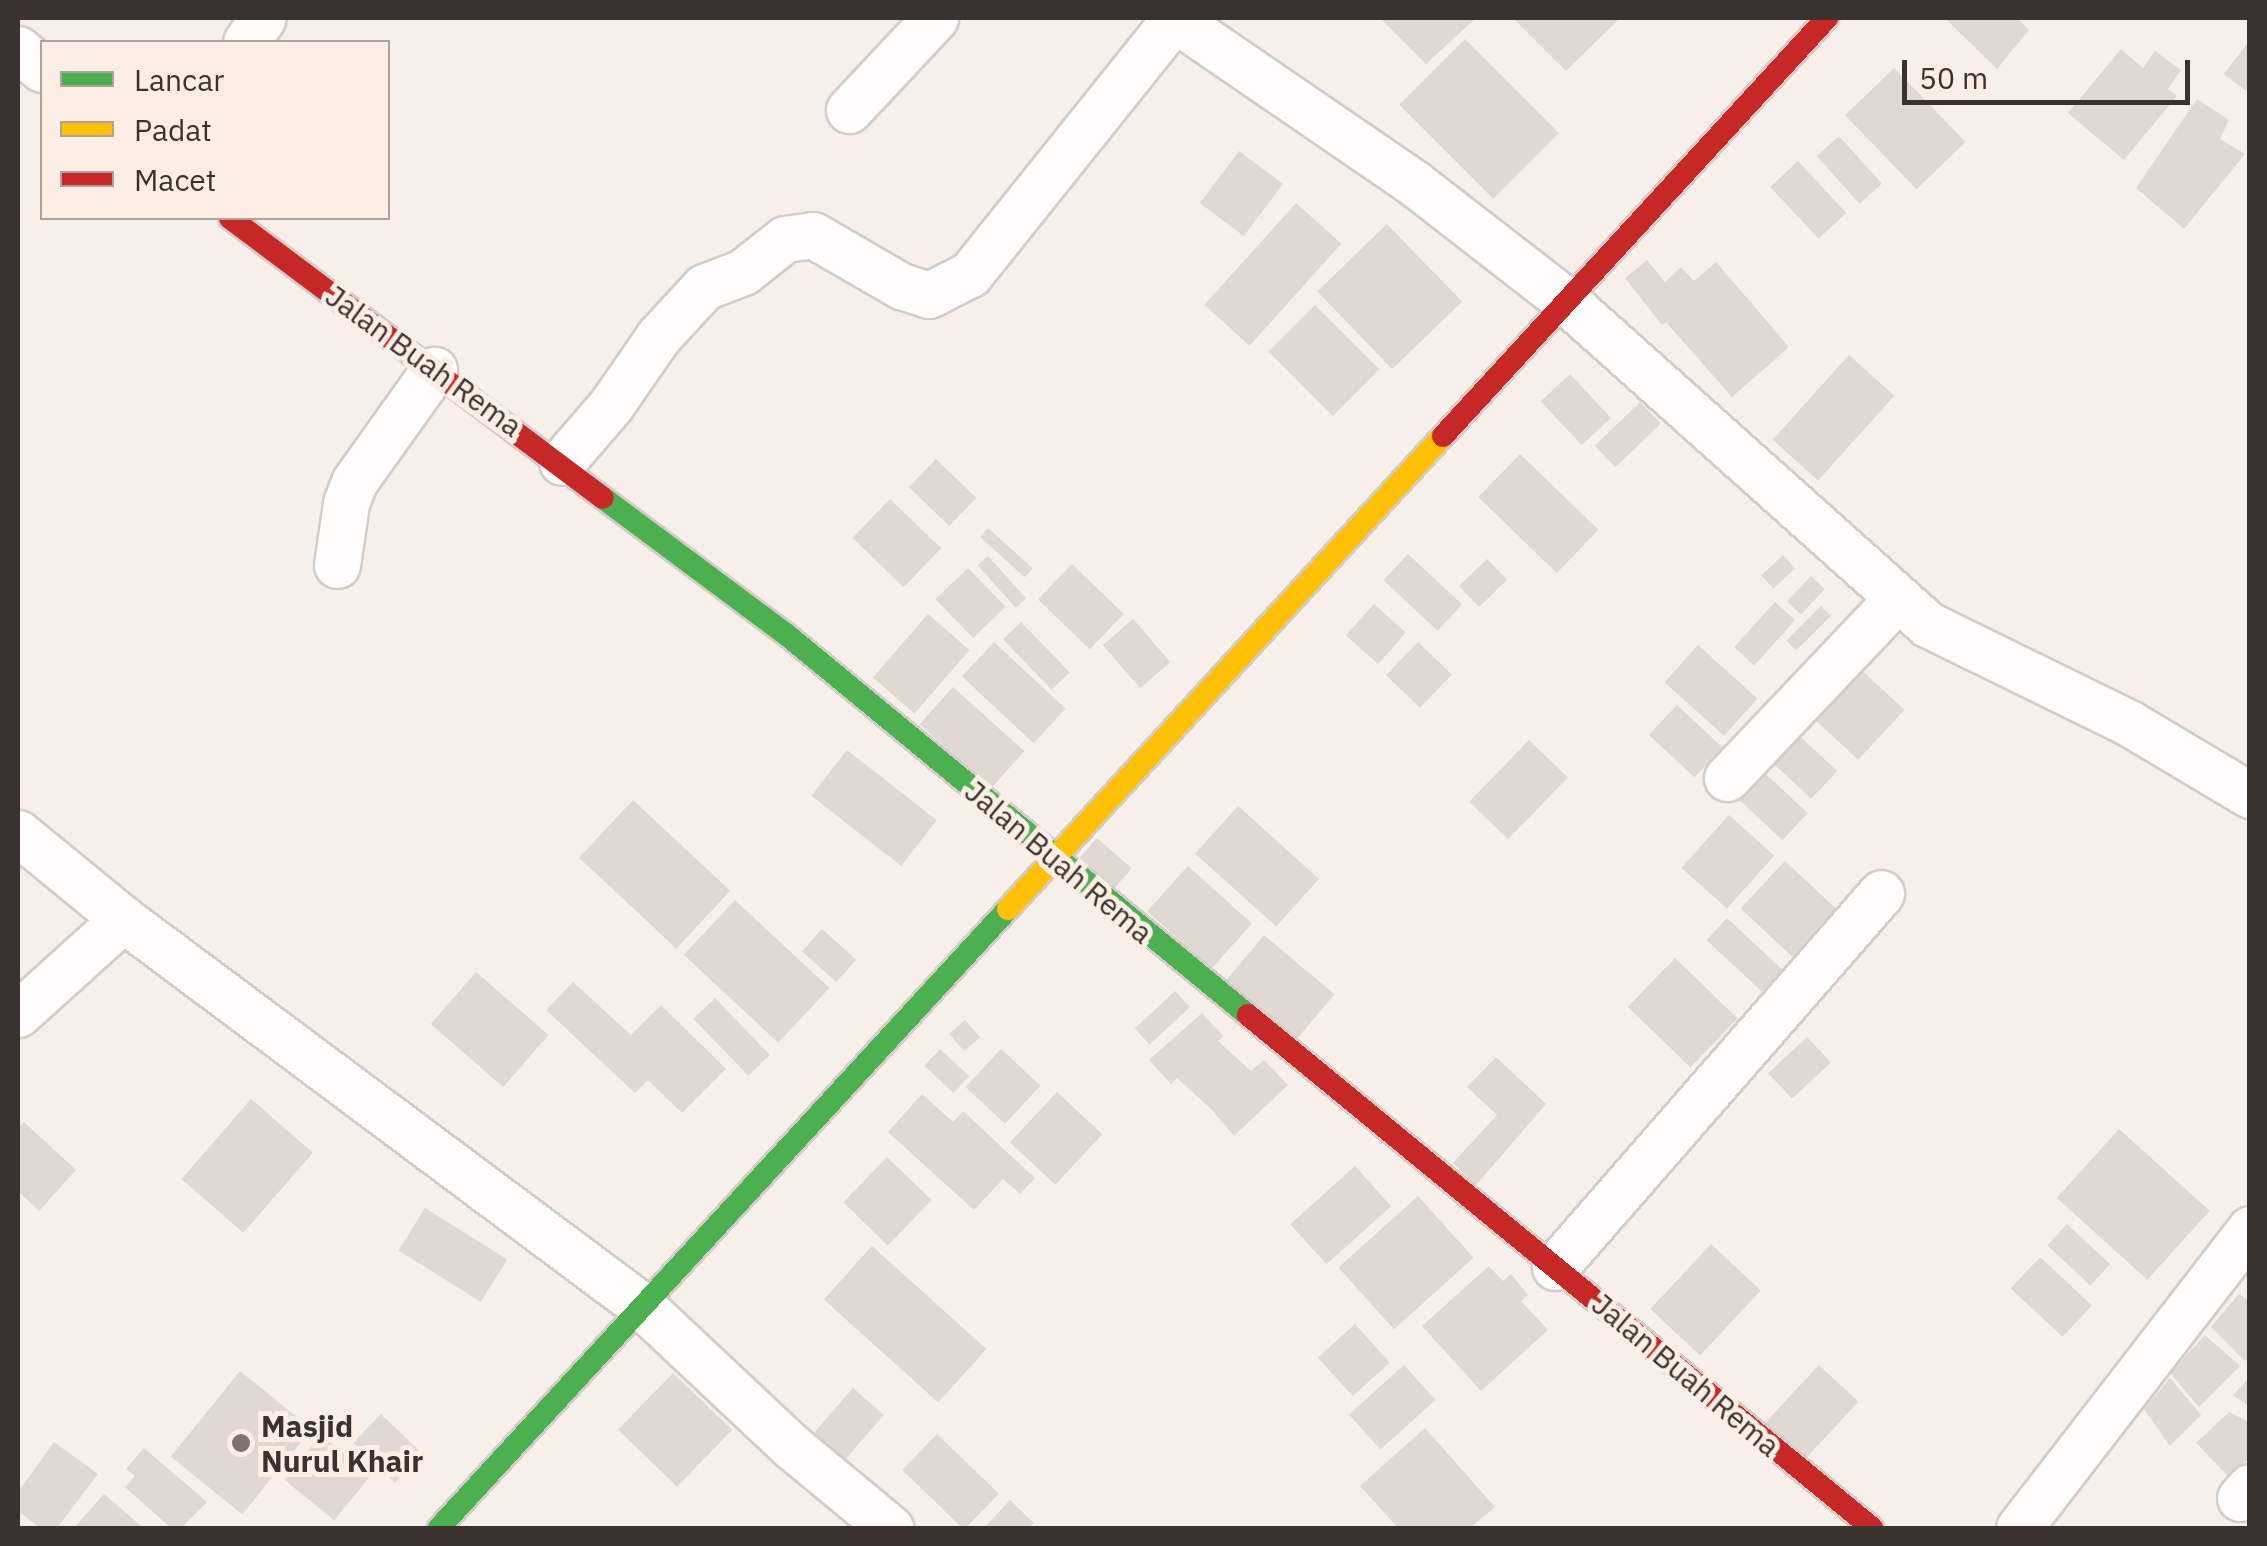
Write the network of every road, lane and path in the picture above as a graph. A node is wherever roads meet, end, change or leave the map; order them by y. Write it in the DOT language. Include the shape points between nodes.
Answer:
graph roads {
  1 [pos="263,18"];
  2 [pos="934,18"];
  3 [pos="1174,18"];
  4 [pos="1827,18"];
  5 [pos="247,40"];
  6 [pos="18,48"];
  7 [pos="40,67"];
  8 [pos="849,110"];
  9 [pos="233,220"];
  10 [pos="1565,300"];
  11 [pos="434,370"];
  12 [pos="562,462"];
  13 [pos="337,566"];
  14 [pos="1896,600"];
  15 [pos="1727,778"];
  16 [pos="2250,795"];
  17 [pos="18,833"];
  18 [pos="1054,859"];
  19 [pos="1881,892"];
  20 [pos="122,919"];
  21 [pos="18,1014"];
  22 [pos="2250,1229"];
  23 [pos="1555,1267"];
  24 [pos="642,1306"];
  25 [pos="439,1528"];
  26 [pos="890,1528"];
  27 [pos="1872,1528"];
  28 [pos="2019,1528"];
  1 -- 5 [label="street"];
  2 -- 8 [label="street"];
  3 -- 10 [label="street" via="1414,183"];
  3 -- 12 [label="street" via="970,274 929,295 813,235 785,240 744,272 704,287"];
  4 -- 10 [label="street"];
  6 -- 7 [label="street"];
  9 -- 11 [label="street, Jalan Buah Rema"];
  10 -- 14 [label="street"];
  10 -- 18 [label="street"];
  11 -- 12 [label="street, Jalan Buah Rema"];
  11 -- 13 [label="street" via="354,482"];
  12 -- 18 [label="street, Jalan Buah Rema" via="787,636"];
  14 -- 15 [label="street"];
  14 -- 16 [label="street" via="1927,624 2129,723"];
  17 -- 20 [label="street"];
  18 -- 23 [label="street, Jalan Buah Rema"];
  18 -- 24 [label="street"];
  19 -- 23 [label="street"];
  20 -- 21 [label="street"];
  20 -- 24 [label="street"];
  22 -- 28 [label="street"];
  23 -- 27 [label="street, Jalan Buah Rema"];
  24 -- 25 [label="street"];
  24 -- 26 [label="street"];
}
